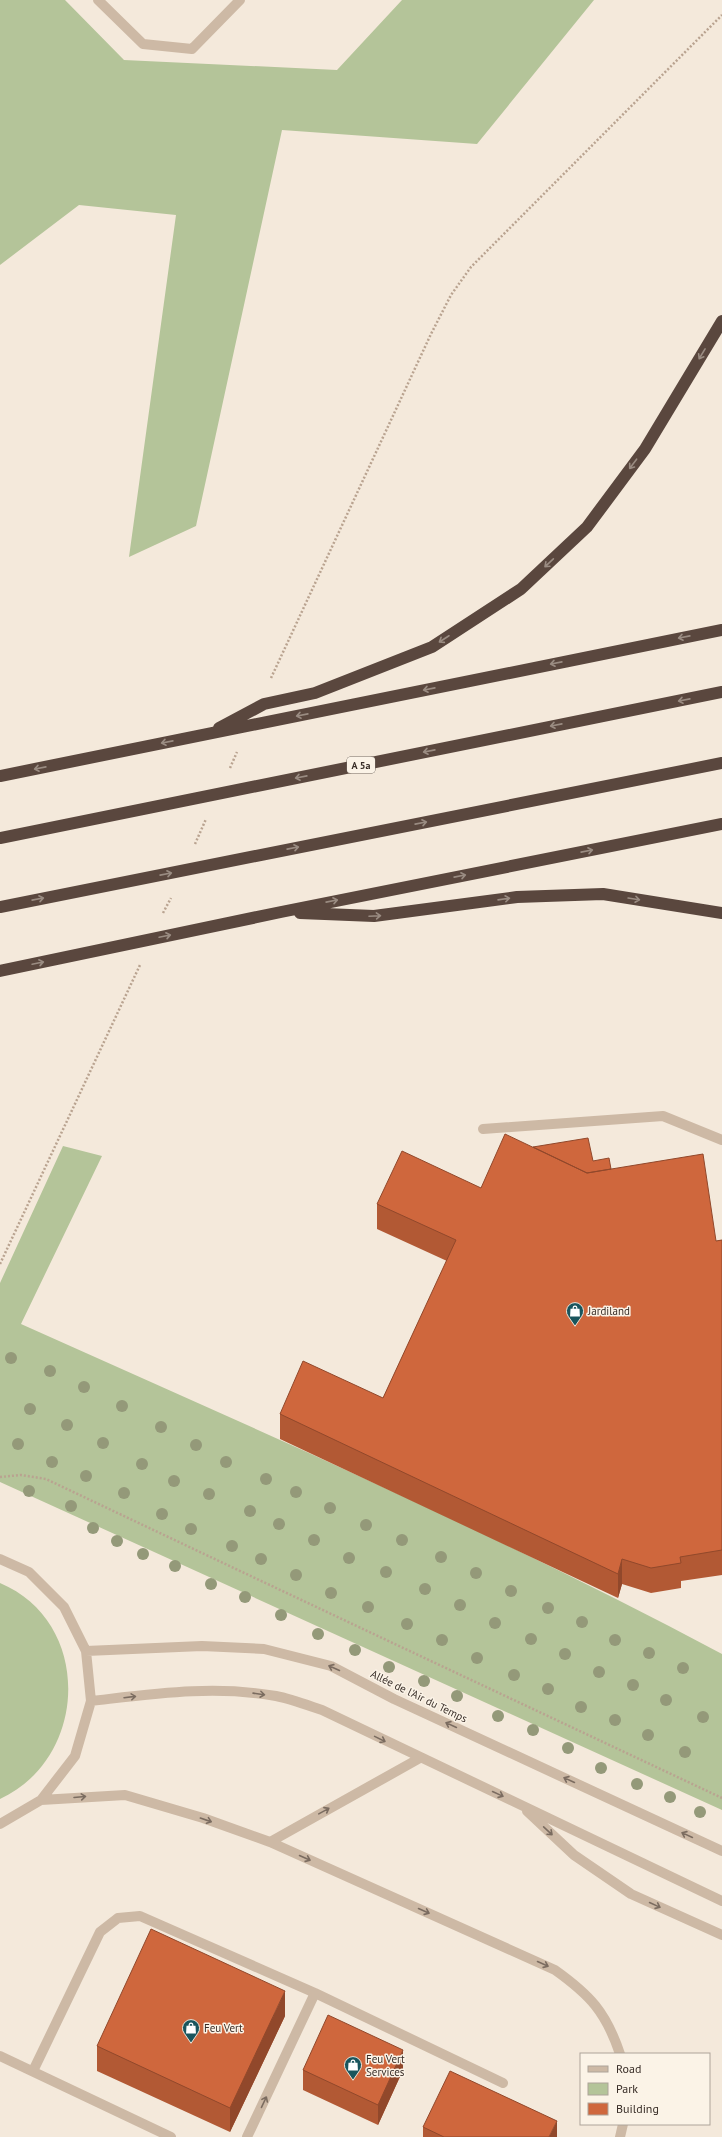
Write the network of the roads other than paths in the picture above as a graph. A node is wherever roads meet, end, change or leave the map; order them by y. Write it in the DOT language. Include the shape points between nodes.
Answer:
graph roads {
  1 [pos="98,0"];
  2 [pos="240,0"];
  3 [pos="722,321"];
  4 [pos="722,630"];
  5 [pos="722,692"];
  6 [pos="206,734"];
  7 [pos="722,763"];
  8 [pos="0,776"];
  9 [pos="722,824"];
  10 [pos="0,838"];
  11 [pos="0,907"];
  12 [pos="280,912"];
  13 [pos="722,913"];
  14 [pos="0,971"];
  15 [pos="483,1129"];
  16 [pos="722,1140"];
  17 [pos="0,1559"];
  18 [pos="86,1651"];
  19 [pos="91,1701"];
  20 [pos="420,1758"];
  21 [pos="41,1800"];
  22 [pos="520,1804"];
  23 [pos="0,1824"];
  24 [pos="270,1842"];
  25 [pos="722,1851"];
  26 [pos="722,1901"];
  27 [pos="722,1936"];
  28 [pos="315,1993"];
  29 [pos="620,2053"];
  30 [pos="0,2056"];
  31 [pos="33,2071"];
  32 [pos="503,2083"];
  33 [pos="623,2125"];
  34 [pos="171,2137"];
  35 [pos="247,2137"];
  36 [pos="620,2137"];
  1 -- 2 [label="street" via="143,44 192,49"];
  3 -- 6 [label="highway, one-way" via="645,449 591,521 521,589 432,647 315,693 264,704"];
  4 -- 6 [label="highway, one-way"];
  5 -- 10 [label="highway, A 5a, one-way"];
  6 -- 8 [label="highway, one-way"];
  11 -- 7 [label="highway, one-way"];
  12 -- 9 [label="highway, one-way"];
  12 -- 13 [label="highway, one-way" via="374,916 517,897 603,894"];
  14 -- 12 [label="highway, one-way"];
  15 -- 16 [label="street" via="663,1116"];
  17 -- 18 [label="street" via="29,1572 64,1607"];
  18 -- 19 [label="street"];
  25 -- 18 [label="street, Allée de l'Air du Temps, one-way" via="394,1699 331,1666 264,1649 202,1646"];
  19 -- 20 [label="street, one-way" via="182,1690 241,1691 277,1696 322,1710"];
  19 -- 21 [label="street" via="75,1756"];
  20 -- 22 [label="street, one-way"];
  24 -- 20 [label="street, one-way"];
  21 -- 23 [label="street"];
  21 -- 24 [label="street, one-way" via="125,1796 203,1818"];
  22 -- 26 [label="street"];
  22 -- 27 [label="street, one-way" via="574,1855 631,1894"];
  24 -- 29 [label="street, one-way" via="555,1970 584,1991 599,2008 613,2033"];
  28 -- 31 [label="street" via="140,1916 118,1918 100,1932"];
  28 -- 32 [label="street"];
  35 -- 28 [label="street, one-way"];
  30 -- 31 [label="street"];
  31 -- 34 [label="street"];
  33 -- 36 [label="street"];
}
